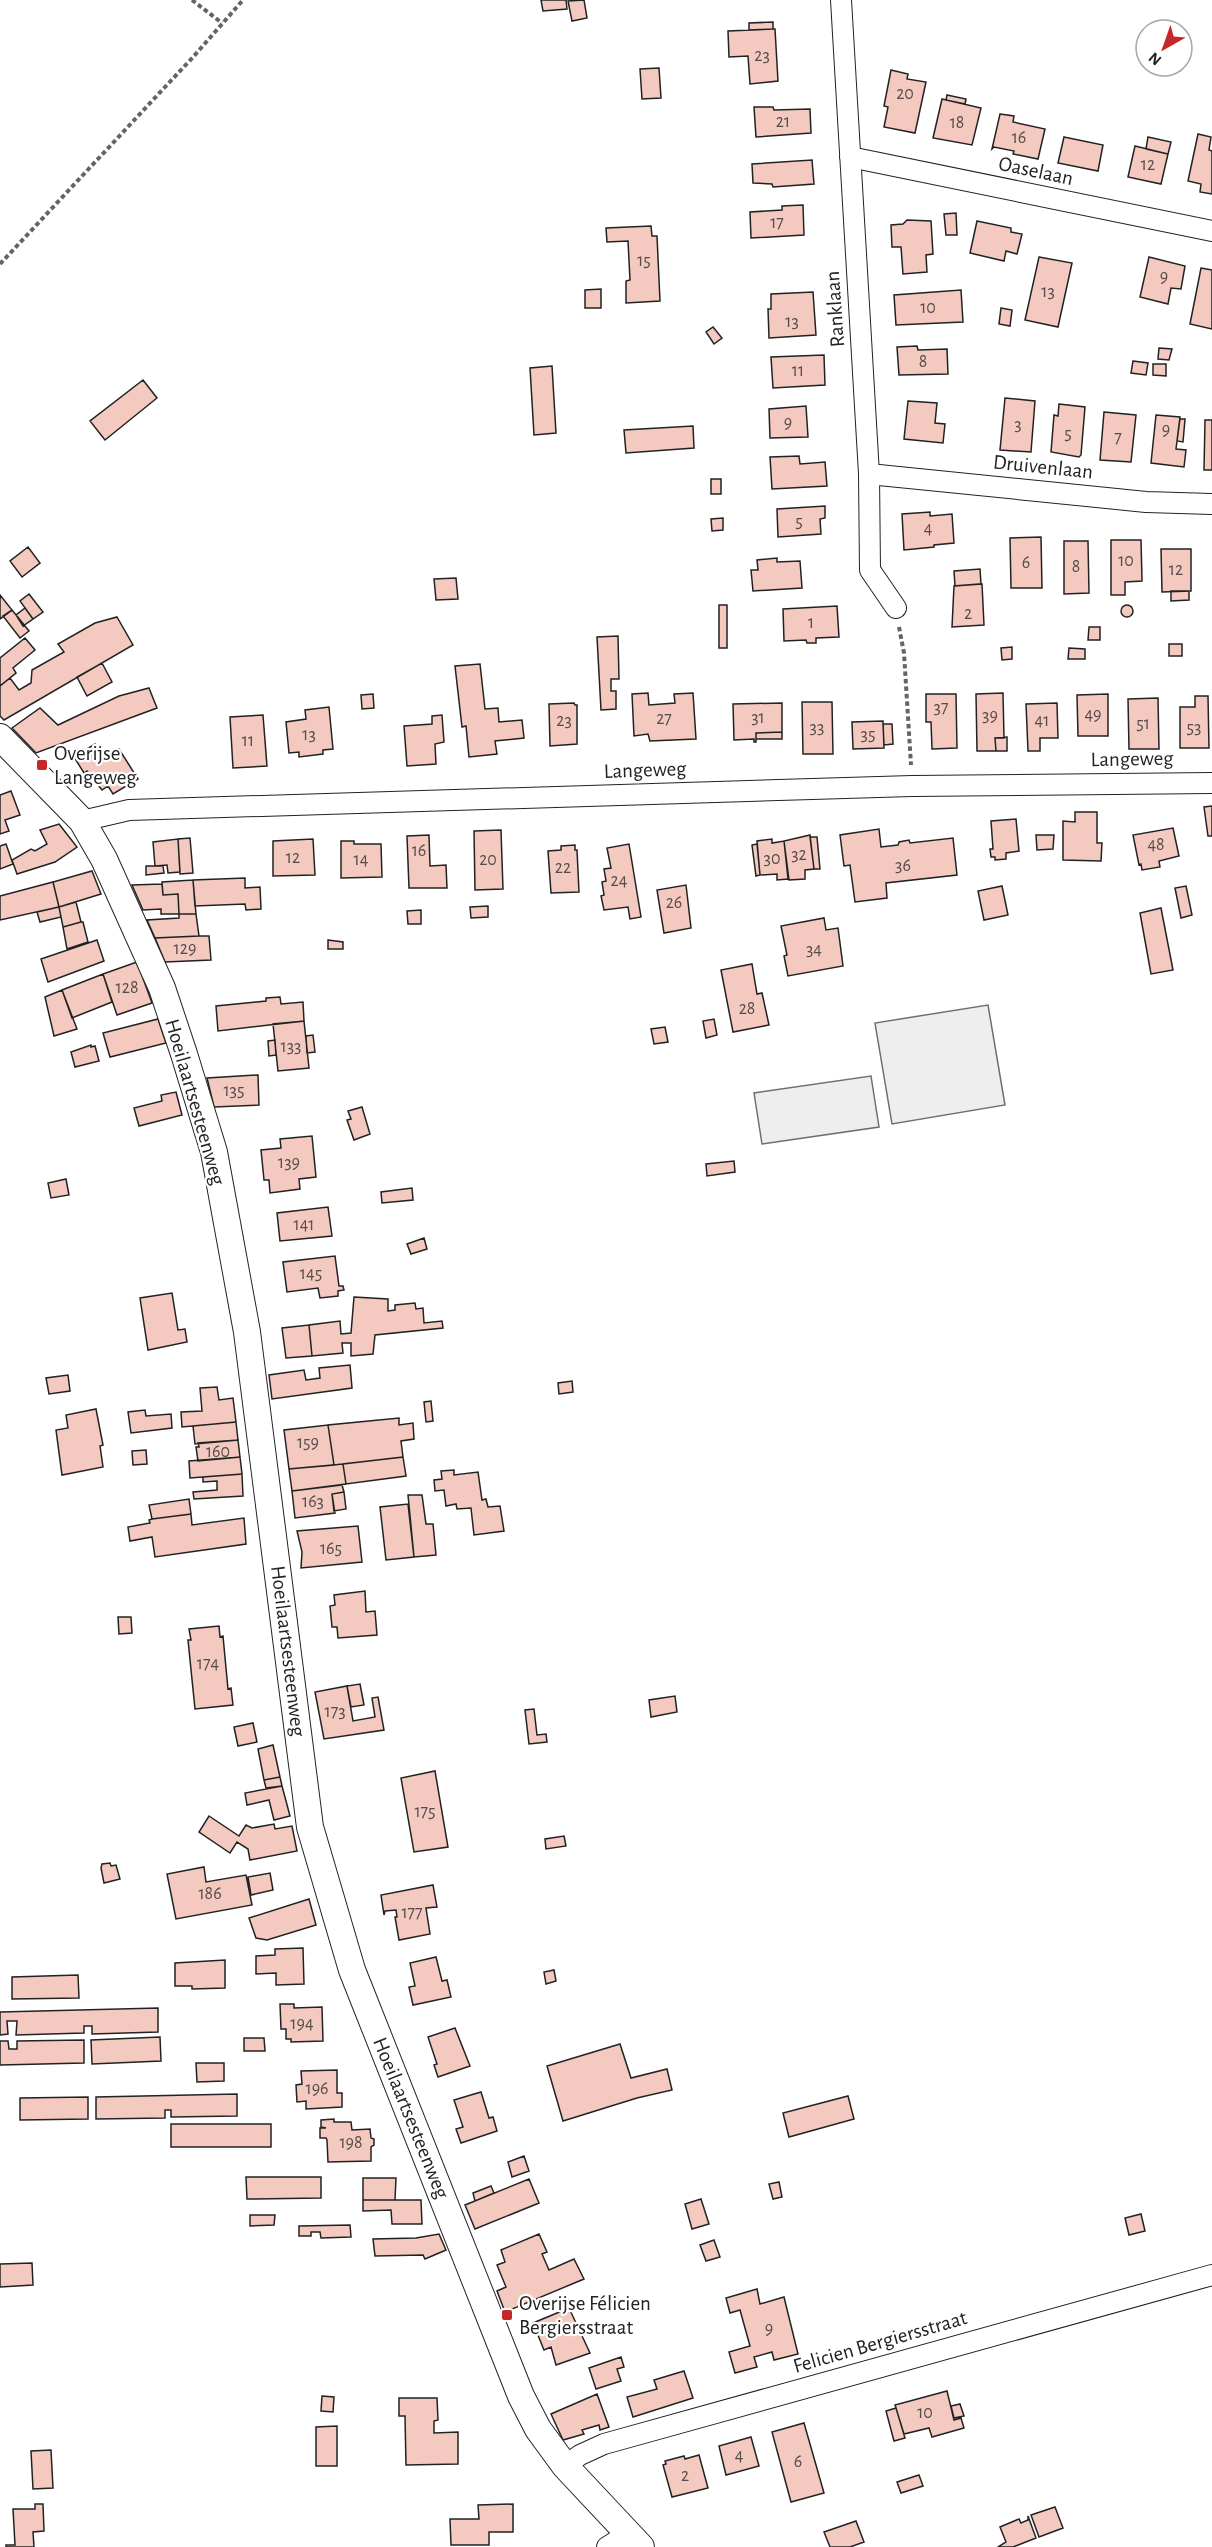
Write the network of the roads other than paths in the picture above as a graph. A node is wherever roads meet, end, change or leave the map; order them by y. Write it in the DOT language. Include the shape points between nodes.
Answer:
graph roads {
  1 [pos="841,0"];
  2 [pos="849,157"];
  3 [pos="1212,231"];
  4 [pos="869,474"];
  5 [pos="1212,504"];
  6 [pos="896,608"];
  7 [pos="0,737"];
  8 [pos="1212,783"];
  9 [pos="82,821"];
  10 [pos="1212,2275"];
  11 [pos="565,2466"];
  12 [pos="635,2540"];
  13 [pos="607,2547"];
  1 -- 2 [label="street, Ranklaan"];
  2 -- 3 [label="street, Oaselaan"];
  2 -- 4 [label="street, Ranklaan"];
  4 -- 5 [label="street, Druivenlaan" via="1146,502"];
  4 -- 6 [label="street, Ranklaan" via="870,570"];
  7 -- 9 [label="street, Hoeilaartsesteenweg"];
  8 -- 9 [label="street, Langeweg" via="912,786 129,810"];
  9 -- 11 [label="street, Hoeilaartsesteenweg" via="104,859 162,988 214,1152 247,1332 310,1827 348,1959 521,2396 538,2429"];
  10 -- 11 [label="street, Felicien Bergiersstraat" via="604,2444"];
  11 -- 12 [label="street, Hoeilaartsesteenweg"];
  12 -- 13 [label="street"];
}
